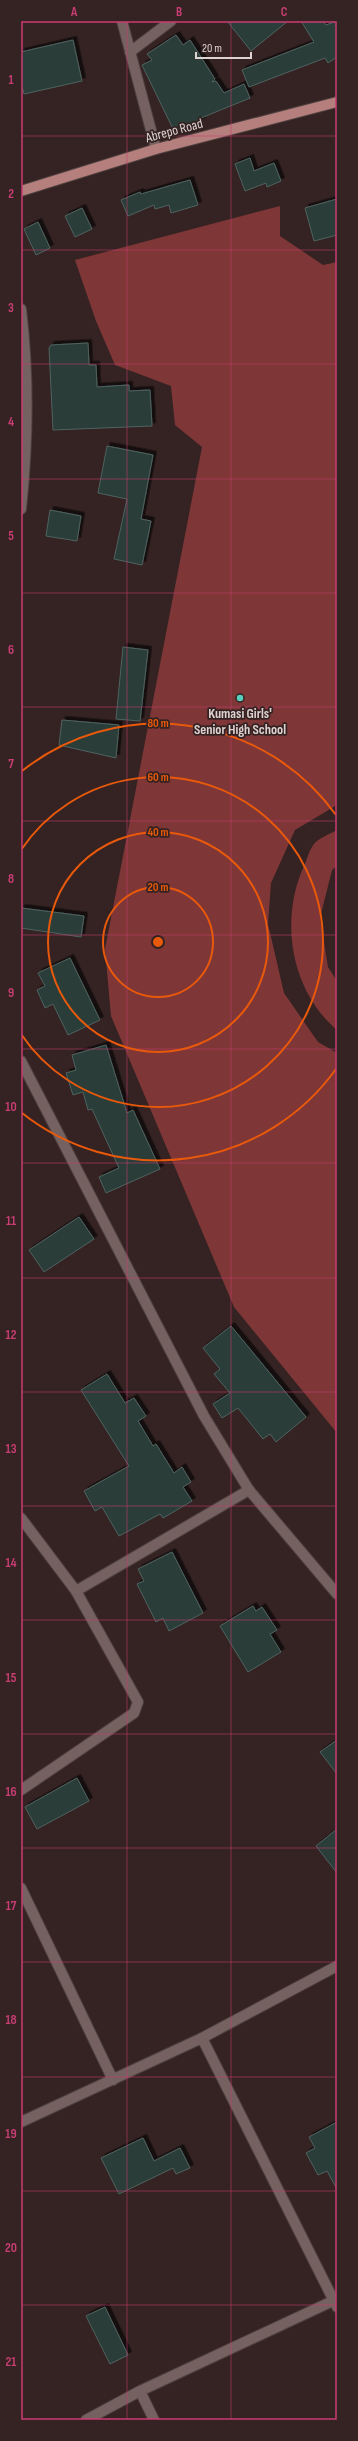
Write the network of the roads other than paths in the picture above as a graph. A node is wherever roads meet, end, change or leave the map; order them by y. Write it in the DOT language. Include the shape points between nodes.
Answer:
graph roads {
  1 [pos="122,21"];
  2 [pos="171,21"];
  3 [pos="130,52"];
  4 [pos="337,102"];
  5 [pos="156,149"];
  6 [pos="21,191"];
  7 [pos="21,309"];
  8 [pos="21,509"];
  9 [pos="21,1061"];
  10 [pos="249,1490"];
  11 [pos="21,1518"];
  12 [pos="76,1591"];
  13 [pos="337,1594"];
  14 [pos="21,1790"];
  15 [pos="21,1888"];
  16 [pos="337,1966"];
  17 [pos="202,2038"];
  18 [pos="113,2080"];
  19 [pos="21,2122"];
  20 [pos="336,2302"];
  21 [pos="140,2391"];
  22 [pos="86,2420"];
  23 [pos="154,2420"];
  1 -- 3 [label="street"];
  2 -- 3 [label="street"];
  3 -- 5 [label="street"];
  4 -- 5 [label="main road, Abrepo Road"];
  5 -- 6 [label="main road, Abrepo Road"];
  7 -- 8 [label="street" via="25,342 26,456"];
  9 -- 10 [label="street" via="204,1416"];
  10 -- 12 [label="street"];
  10 -- 13 [label="street"];
  11 -- 12 [label="street"];
  12 -- 14 [label="street" via="138,1702 137,1709 134,1714"];
  15 -- 18 [label="street"];
  16 -- 17 [label="street"];
  17 -- 18 [label="street"];
  17 -- 20 [label="street"];
  18 -- 19 [label="street"];
  20 -- 21 [label="street"];
  21 -- 22 [label="street"];
  21 -- 23 [label="street"];
}
